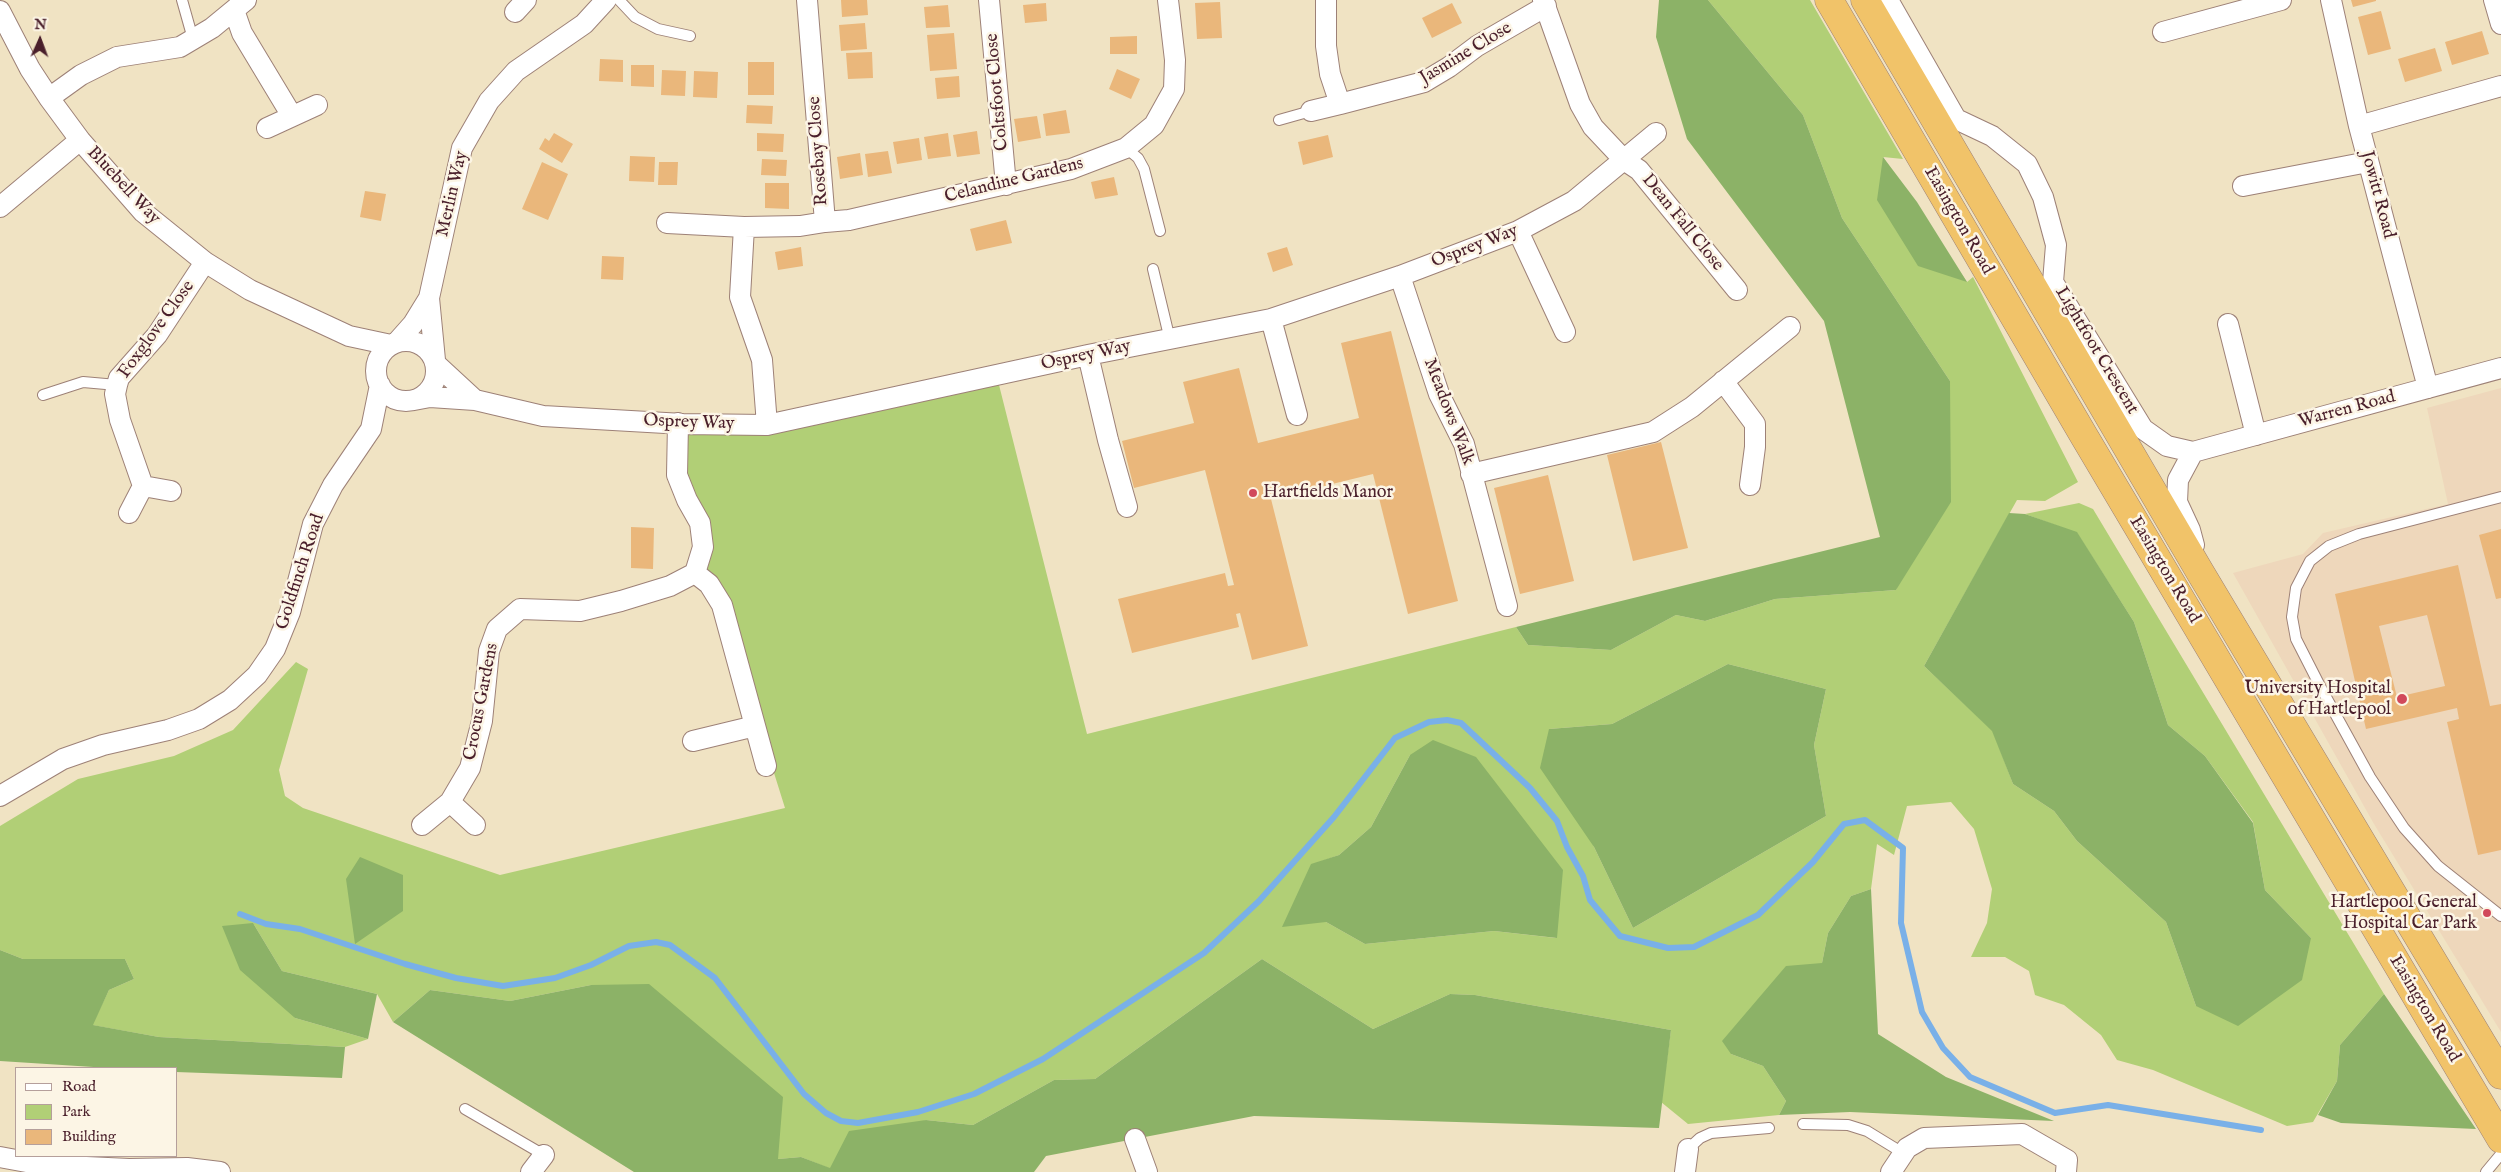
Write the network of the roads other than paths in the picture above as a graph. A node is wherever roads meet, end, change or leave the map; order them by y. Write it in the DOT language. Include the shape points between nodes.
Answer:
graph roads {
  1 [pos="182,0"];
  2 [pos="606,0"];
  3 [pos="619,0"];
  4 [pos="807,0"];
  5 [pos="989,0"];
  6 [pos="1168,0"];
  7 [pos="1326,0"];
  8 [pos="1829,0"];
  9 [pos="1865,0"];
  10 [pos="1888,0"];
  11 [pos="2282,0"];
  12 [pos="2331,0"];
  13 [pos="2494,0"];
  14 [pos="1544,3"];
  15 [pos="240,5"];
  16 [pos="0,11"];
  17 [pos="2501,24"];
  18 [pos="2163,32"];
  19 [pos="690,36"];
  20 [pos="193,39"];
  21 [pos="2501,86"];
  22 [pos="50,98"];
  23 [pos="1340,104"];
  24 [pos="317,105"];
  25 [pos="1311,111"];
  26 [pos="292,116"];
  27 [pos="1280,120"];
  28 [pos="2359,126"];
  29 [pos="267,128"];
  30 [pos="1656,133"];
  31 [pos="80,140"];
  32 [pos="1126,148"];
  33 [pos="1624,160"];
  34 [pos="2368,162"];
  35 [pos="1006,184"];
  36 [pos="2243,186"];
  37 [pos="0,207"];
  38 [pos="825,222"];
  39 [pos="667,223"];
  40 [pos="744,228"];
  41 [pos="1160,231"];
  42 [pos="1518,231"];
  43 [pos="205,262"];
  44 [pos="1153,270"];
  45 [pos="1400,276"];
  46 [pos="1737,290"];
  47 [pos="430,298"];
  48 [pos="1271,319"];
  49 [pos="2228,324"];
  50 [pos="1790,328"];
  51 [pos="1564,332"];
  52 [pos="349,336"];
  53 [pos="1170,340"];
  54 [pos="394,344"];
  55 [pos="1088,355"];
  56 [pos="435,362"];
  57 [pos="2501,368"];
  58 [pos="1723,380"];
  59 [pos="379,381"];
  60 [pos="117,385"];
  61 [pos="2428,388"];
  62 [pos="43,395"];
  63 [pos="411,400"];
  64 [pos="475,400"];
  65 [pos="1297,415"];
  66 [pos="678,422"];
  67 [pos="767,425"];
  68 [pos="371,428"];
  69 [pos="2256,434"];
  70 [pos="2193,452"];
  71 [pos="1471,474"];
  72 [pos="1750,485"];
  73 [pos="143,486"];
  74 [pos="171,491"];
  75 [pos="2501,497"];
  76 [pos="1127,507"];
  77 [pos="129,513"];
  78 [pos="2200,572"];
  79 [pos="695,573"];
  80 [pos="1507,606"];
  81 [pos="755,726"];
  82 [pos="693,741"];
  83 [pos="766,766"];
  84 [pos="0,796"];
  85 [pos="450,802"];
  86 [pos="476,824"];
  87 [pos="422,825"];
  88 [pos="2501,916"];
  89 [pos="2501,1075"];
  90 [pos="465,1109"];
  91 [pos="1803,1124"];
  92 [pos="1769,1128"];
  93 [pos="1135,1139"];
  94 [pos="2501,1139"];
  95 [pos="1688,1149"];
  96 [pos="1902,1153"];
  97 [pos="2501,1154"];
  98 [pos="544,1155"];
  99 [pos="0,1158"];
  100 [pos="43,1169"];
  101 [pos="220,1172"];
  102 [pos="531,1172"];
  103 [pos="1148,1172"];
  104 [pos="1685,1172"];
  105 [pos="1892,1172"];
  106 [pos="2066,1172"];
  107 [pos="2486,1172"];
  1 -- 20 [label="lane"];
  2 -- 47 [label="street, Merlin Way" via="584,24 516,71 489,101 462,148"];
  3 -- 19 [label="lane" via="635,17 658,29"];
  4 -- 38 [label="street, Rosebay Close"];
  5 -- 35 [label="street, Coltsfoot Close"];
  6 -- 32 [label="street, Celandine Gardens" via="1175,60 1174,89 1154,125"];
  7 -- 23 [label="street" via="1326,46 1330,74"];
  8 -- 94 [label="highway, Easington Road"];
  9 -- 78 [label="highway, Easington Road"];
  10 -- 70 [label="street, Lightfoot Crescent" via="1956,119 1992,136 2027,164 2043,197 2056,244 2054,282 2144,429 2167,446"];
  11 -- 18 [label="street"];
  12 -- 28 [label="street, Jowitt Road"];
  13 -- 17 [label="street"];
  14 -- 23 [label="street, Jasmine Close" via="1424,82"];
  14 -- 33 [label="street, Dean Fall Close" via="1580,104 1593,127"];
  15 -- 20 [label="street"];
  15 -- 26 [label="street" via="242,33"];
  16 -- 22 [label="street, Bluebell Way" via="30,69"];
  20 -- 22 [label="street" via="180,47 117,57 81,75"];
  21 -- 28 [label="street"];
  22 -- 31 [label="street, Bluebell Way"];
  23 -- 25 [label="street, Jasmine Close"];
  24 -- 26 [label="street"];
  25 -- 27 [label="lane"];
  26 -- 29 [label="street"];
  28 -- 34 [label="street, Jowitt Road"];
  30 -- 33 [label="street, Osprey Way"];
  31 -- 37 [label="street"];
  31 -- 43 [label="street, Bluebell Way" via="143,212"];
  32 -- 35 [label="street, Celandine Gardens" via="1071,169"];
  32 -- 41 [label="lane" via="1138,158 1144,169"];
  33 -- 42 [label="street, Osprey Way" via="1574,201"];
  33 -- 46 [label="street, Dean Fall Close" via="1639,170"];
  34 -- 36 [label="street"];
  34 -- 61 [label="street, Jowitt Road"];
  35 -- 38 [label="street, Celandine Gardens" via="849,220"];
  38 -- 40 [label="street, Rosebay Close"];
  39 -- 40 [label="street"];
  40 -- 67 [label="street" via="740,297 762,360"];
  42 -- 45 [label="street, Osprey Way"];
  42 -- 51 [label="street"];
  43 -- 52 [label="street, Bluebell Way" via="250,290"];
  43 -- 60 [label="street, Foxglove Close" via="157,334 119,378"];
  44 -- 53 [label="lane"];
  45 -- 48 [label="street, Osprey Way"];
  45 -- 71 [label="street, Meadows Walk" via="1439,394 1464,444"];
  47 -- 54 [label="street, Merlin Way" via="414,324"];
  47 -- 56 [label="street, Merlin Way"];
  48 -- 53 [label="street, Osprey Way"];
  48 -- 65 [label="street"];
  49 -- 69 [label="street"];
  50 -- 58 [label="street"];
  52 -- 54 [label="street, Bluebell Way"];
  52 -- 59 [label="street"];
  53 -- 55 [label="street, Osprey Way"];
  54 -- 56 [label="street" via="406,340 420,344 429,350"];
  54 -- 59 [label="street" via="379,358"];
  55 -- 67 [label="street, Osprey Way"];
  55 -- 76 [label="street"];
  56 -- 63 [label="street" via="435,381 430,389"];
  56 -- 64 [label="street, Osprey Way"];
  57 -- 61 [label="street, Warren Road"];
  58 -- 71 [label="street" via="1692,407 1653,432"];
  58 -- 72 [label="street" via="1755,424"];
  59 -- 63 [label="street" via="394,398"];
  59 -- 68 [label="street, Goldfinch Road"];
  60 -- 62 [label="lane" via="83,382"];
  60 -- 73 [label="street, Foxglove Close" via="120,420"];
  61 -- 69 [label="street, Warren Road"];
  63 -- 64 [label="street, Osprey Way" via="430,397"];
  63 -- 68 [label="street, Goldfinch Road"];
  64 -- 66 [label="street, Osprey Way" via="543,416"];
  66 -- 67 [label="street, Osprey Way"];
  66 -- 79 [label="street" via="677,475 700,523 703,547"];
  68 -- 84 [label="street, Goldfinch Road" via="333,485 313,524 290,612 275,648 257,675 230,700 199,719 62,759"];
  69 -- 70 [label="street, Warren Road"];
  70 -- 78 [label="street" via="2178,480 2177,502 2190,530"];
  71 -- 80 [label="street, Meadows Walk"];
  73 -- 74 [label="street"];
  73 -- 77 [label="street"];
  75 -- 88 [label="lane" via="2359,534 2328,546 2310,561 2296,588 2292,617 2296,639 2321,688 2370,777 2404,828 2438,866"];
  78 -- 89 [label="highway, Easington Road"];
  79 -- 81 [label="street" via="709,584 722,605"];
  79 -- 85 [label="street, Crocus Gardens" via="670,586 580,611 520,609 497,629 489,651 482,721 470,768"];
  81 -- 82 [label="street"];
  81 -- 83 [label="street"];
  85 -- 86 [label="street"];
  85 -- 87 [label="street, Crocus Gardens"];
  90 -- 98 [label="lane"];
  91 -- 96 [label="lane" via="1848,1125 1867,1131"];
  92 -- 95 [label="lane" via="1711,1132"];
  93 -- 103 [label="street"];
  95 -- 104 [label="street"];
  96 -- 105 [label="street"];
  96 -- 106 [label="street" via="1924,1138 2022,1134 2066,1160"];
  97 -- 107 [label="lane"];
  98 -- 102 [label="street"];
  99 -- 100 [label="street"];
  100 -- 101 [label="street" via="187,1168"];
}
